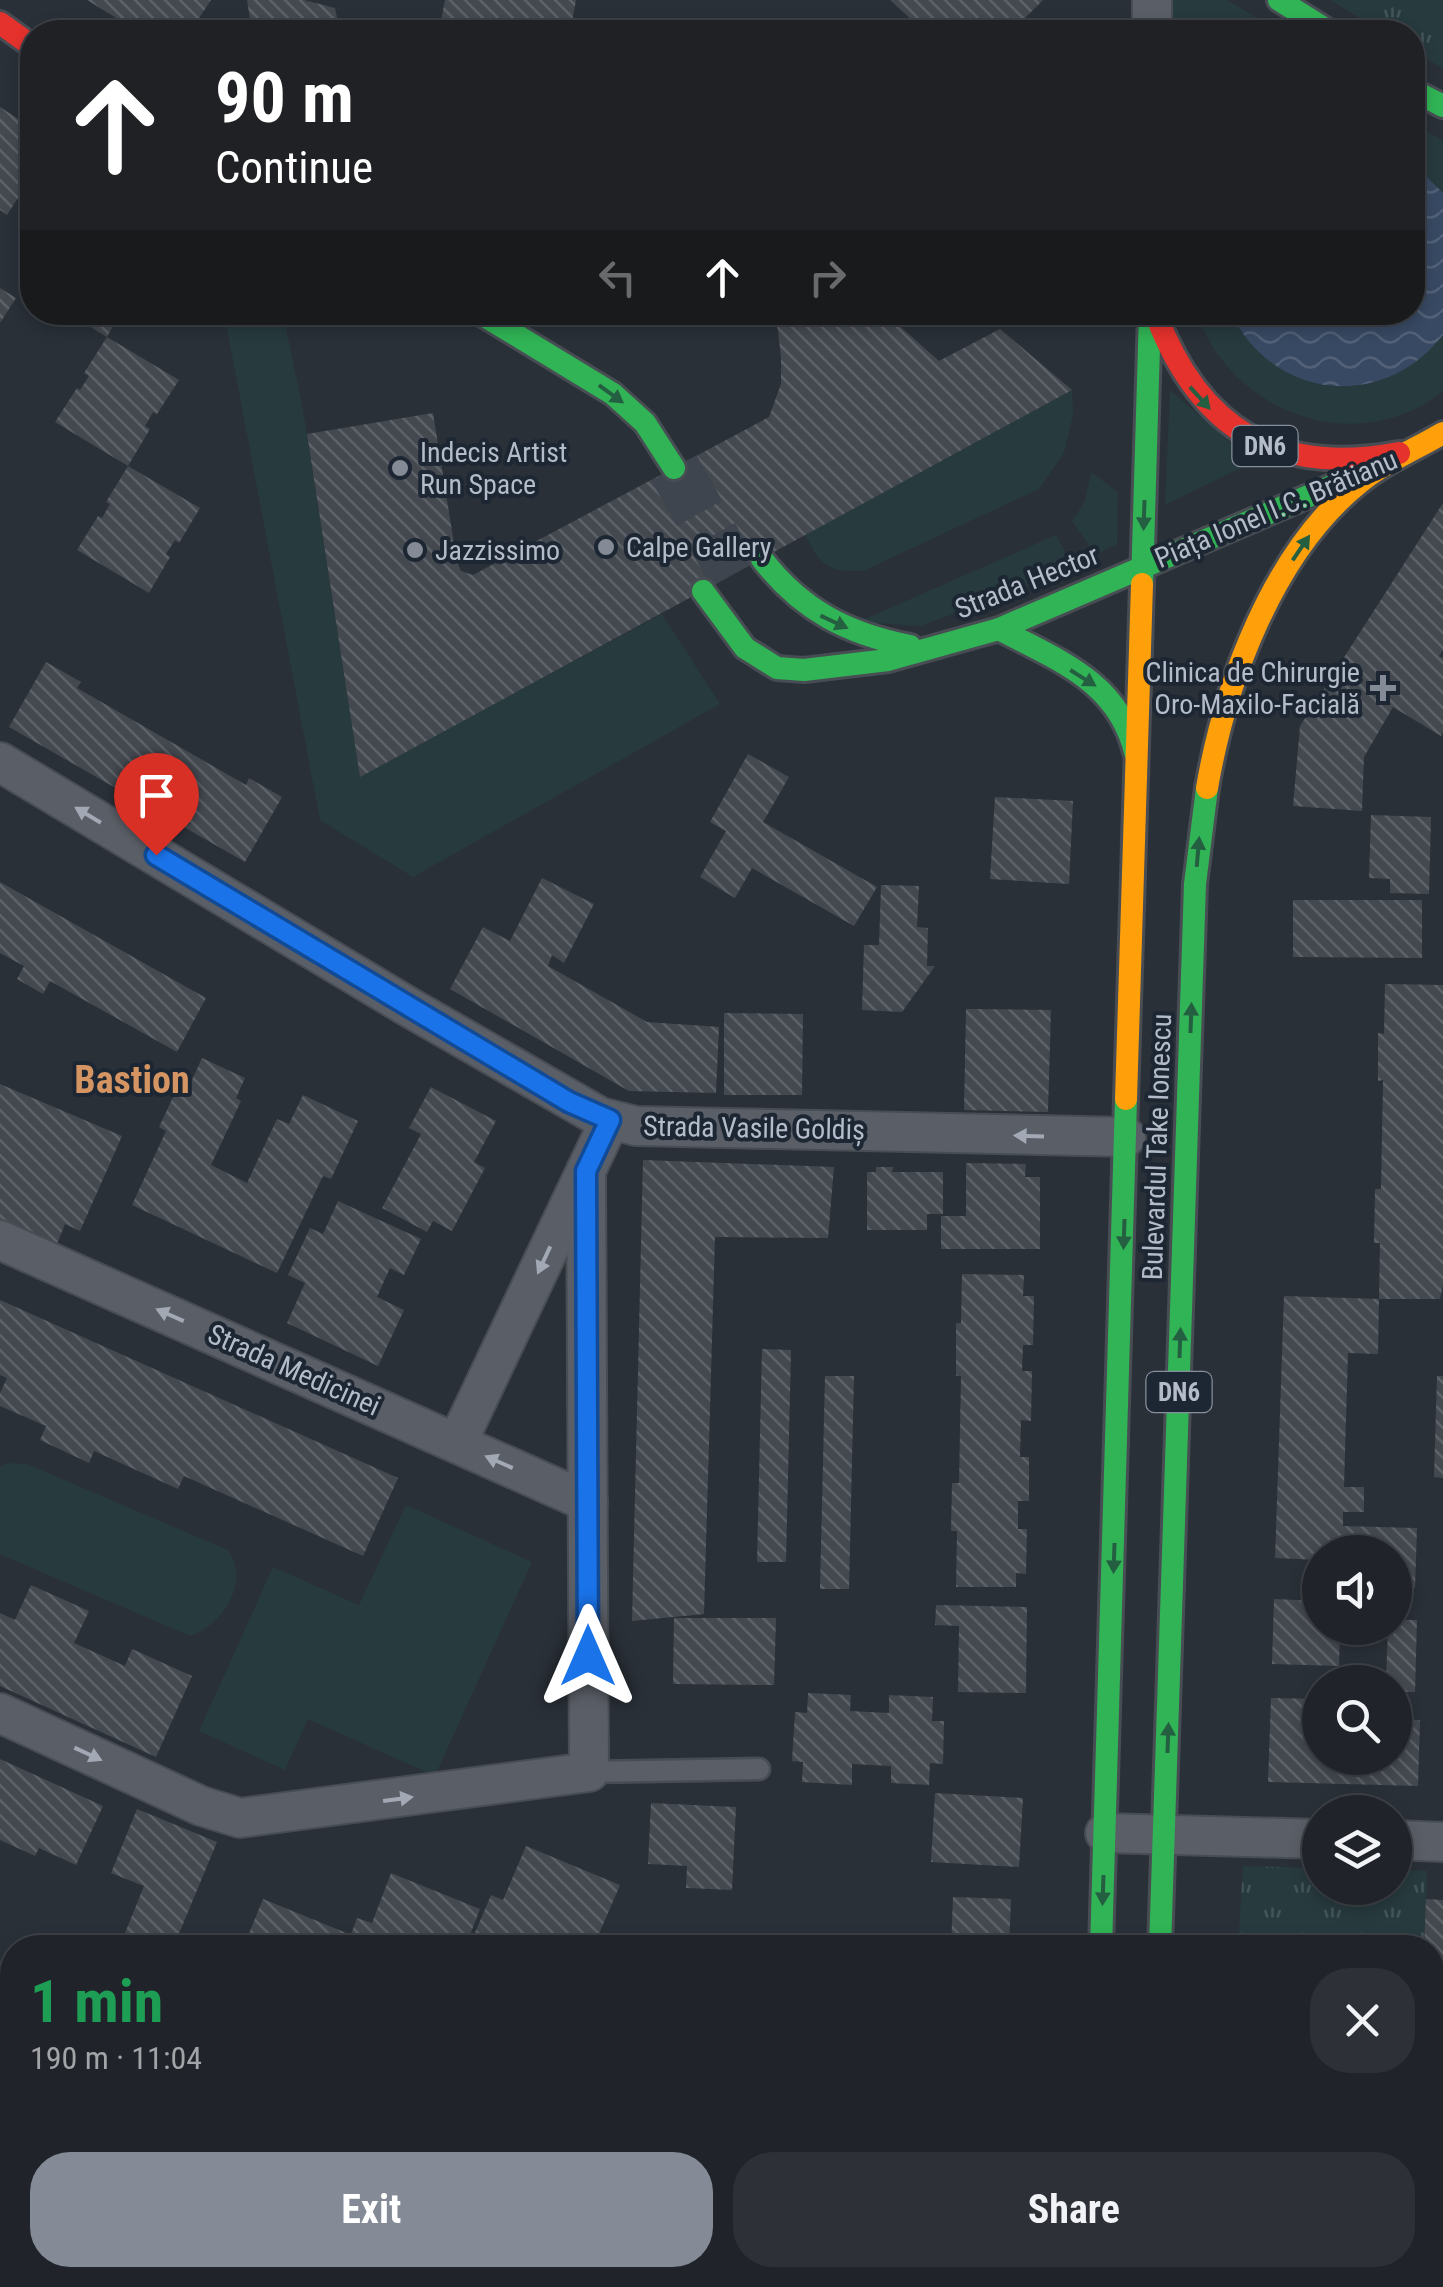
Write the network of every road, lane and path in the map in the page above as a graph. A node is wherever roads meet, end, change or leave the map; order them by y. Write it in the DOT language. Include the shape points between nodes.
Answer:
graph roads {
  1 [pos="1279,0"];
  2 [pos="1311,20"];
  3 [pos="500,325"];
  4 [pos="501,325"];
  5 [pos="502,325"];
  6 [pos="1152,325"];
  7 [pos="1158,325"];
  8 [pos="609,366"];
  9 [pos="595,410"];
  10 [pos="1437,437"];
  11 [pos="674,468"];
  12 [pos="762,559"];
  13 [pos="1142,567"];
  14 [pos="704,590"];
  15 [pos="999,629"];
  16 [pos="808,647"];
  17 [pos="932,650"];
  18 [pos="848,663"];
  19 [pos="0,762"];
  20 [pos="1136,782"];
  21 [pos="610,1120"];
  22 [pos="1126,1137"];
  23 [pos="586,1171"];
  24 [pos="0,1240"];
  25 [pos="458,1443"];
  26 [pos="588,1502"];
  27 [pos="0,1712"];
  28 [pos="759,1769"];
  29 [pos="589,1772"];
  30 [pos="1105,1834"];
  31 [pos="1164,1835"];
  32 [pos="1302,1839"];
  33 [pos="1412,1841"];
  34 [pos="1443,1842"];
  35 [pos="1101,1935"];
  36 [pos="1160,1935"];
  1 -- 2 [label="main road"];
  3 -- 9 [label="main road"];
  4 -- 11 [label="main road, one-way" via="613,394 645,423"];
  5 -- 8 [label="main road"];
  6 -- 13 [label="main road, Piața Ionel I.C. Brătianu / DN6, one-way"];
  7 -- 10 [label="main road, Piața Ionel I.C. Brătianu / DN6, one-way" via="1191,389 1257,442 1306,459 1340,462 1374,459"];
  10 -- 13 [label="main road, Piața Ionel I.C. Brătianu"];
  31 -- 10 [label="main road, Bulevardul Take Ionescu / DN6, one-way" via="1195,884 1210,754 1253,629 1301,548 1360,482"];
  12 -- 17 [label="main road, Strada Hector, one-way" via="798,602 829,621"];
  13 -- 15 [label="main road, Strada Hector"];
  13 -- 20 [label="main road, Bulevardul Take Ionescu / DN6"];
  14 -- 18 [label="main road, Strada Hector" via="745,648 777,668"];
  15 -- 17 [label="main road, Strada Hector"];
  15 -- 20 [label="main road, one-way" via="1113,700 1134,736"];
  16 -- 18 [label="main road, Strada Hector"];
  17 -- 18 [label="main road, Strada Hector"];
  21 -- 19 [label="street, Strada Vasile Goldiș, one-way"];
  20 -- 22 [label="main road, Bulevardul Take Ionescu / DN6"];
  22 -- 21 [label="street, Strada Vasile Goldiș, one-way" via="636,1126"];
  21 -- 23 [label="street"];
  22 -- 30 [label="main road, Bulevardul Take Ionescu / DN6, one-way"];
  23 -- 25 [label="street, one-way"];
  23 -- 26 [label="street"];
  25 -- 24 [label="street, Strada Medicinei, one-way"];
  26 -- 25 [label="street, Strada Medicinei, one-way"];
  26 -- 29 [label="street"];
  27 -- 29 [label="street, one-way" via="240,1818"];
  28 -- 29 [label="lane"];
  30 -- 31 [label="street"];
  30 -- 35 [label="main road, Bulevardul Take Ionescu / DN6, one-way"];
  31 -- 32 [label="street"];
  31 -- 36 [label="main road, Bulevardul Take Ionescu / DN6"];
  33 -- 34 [label="street"];
}
